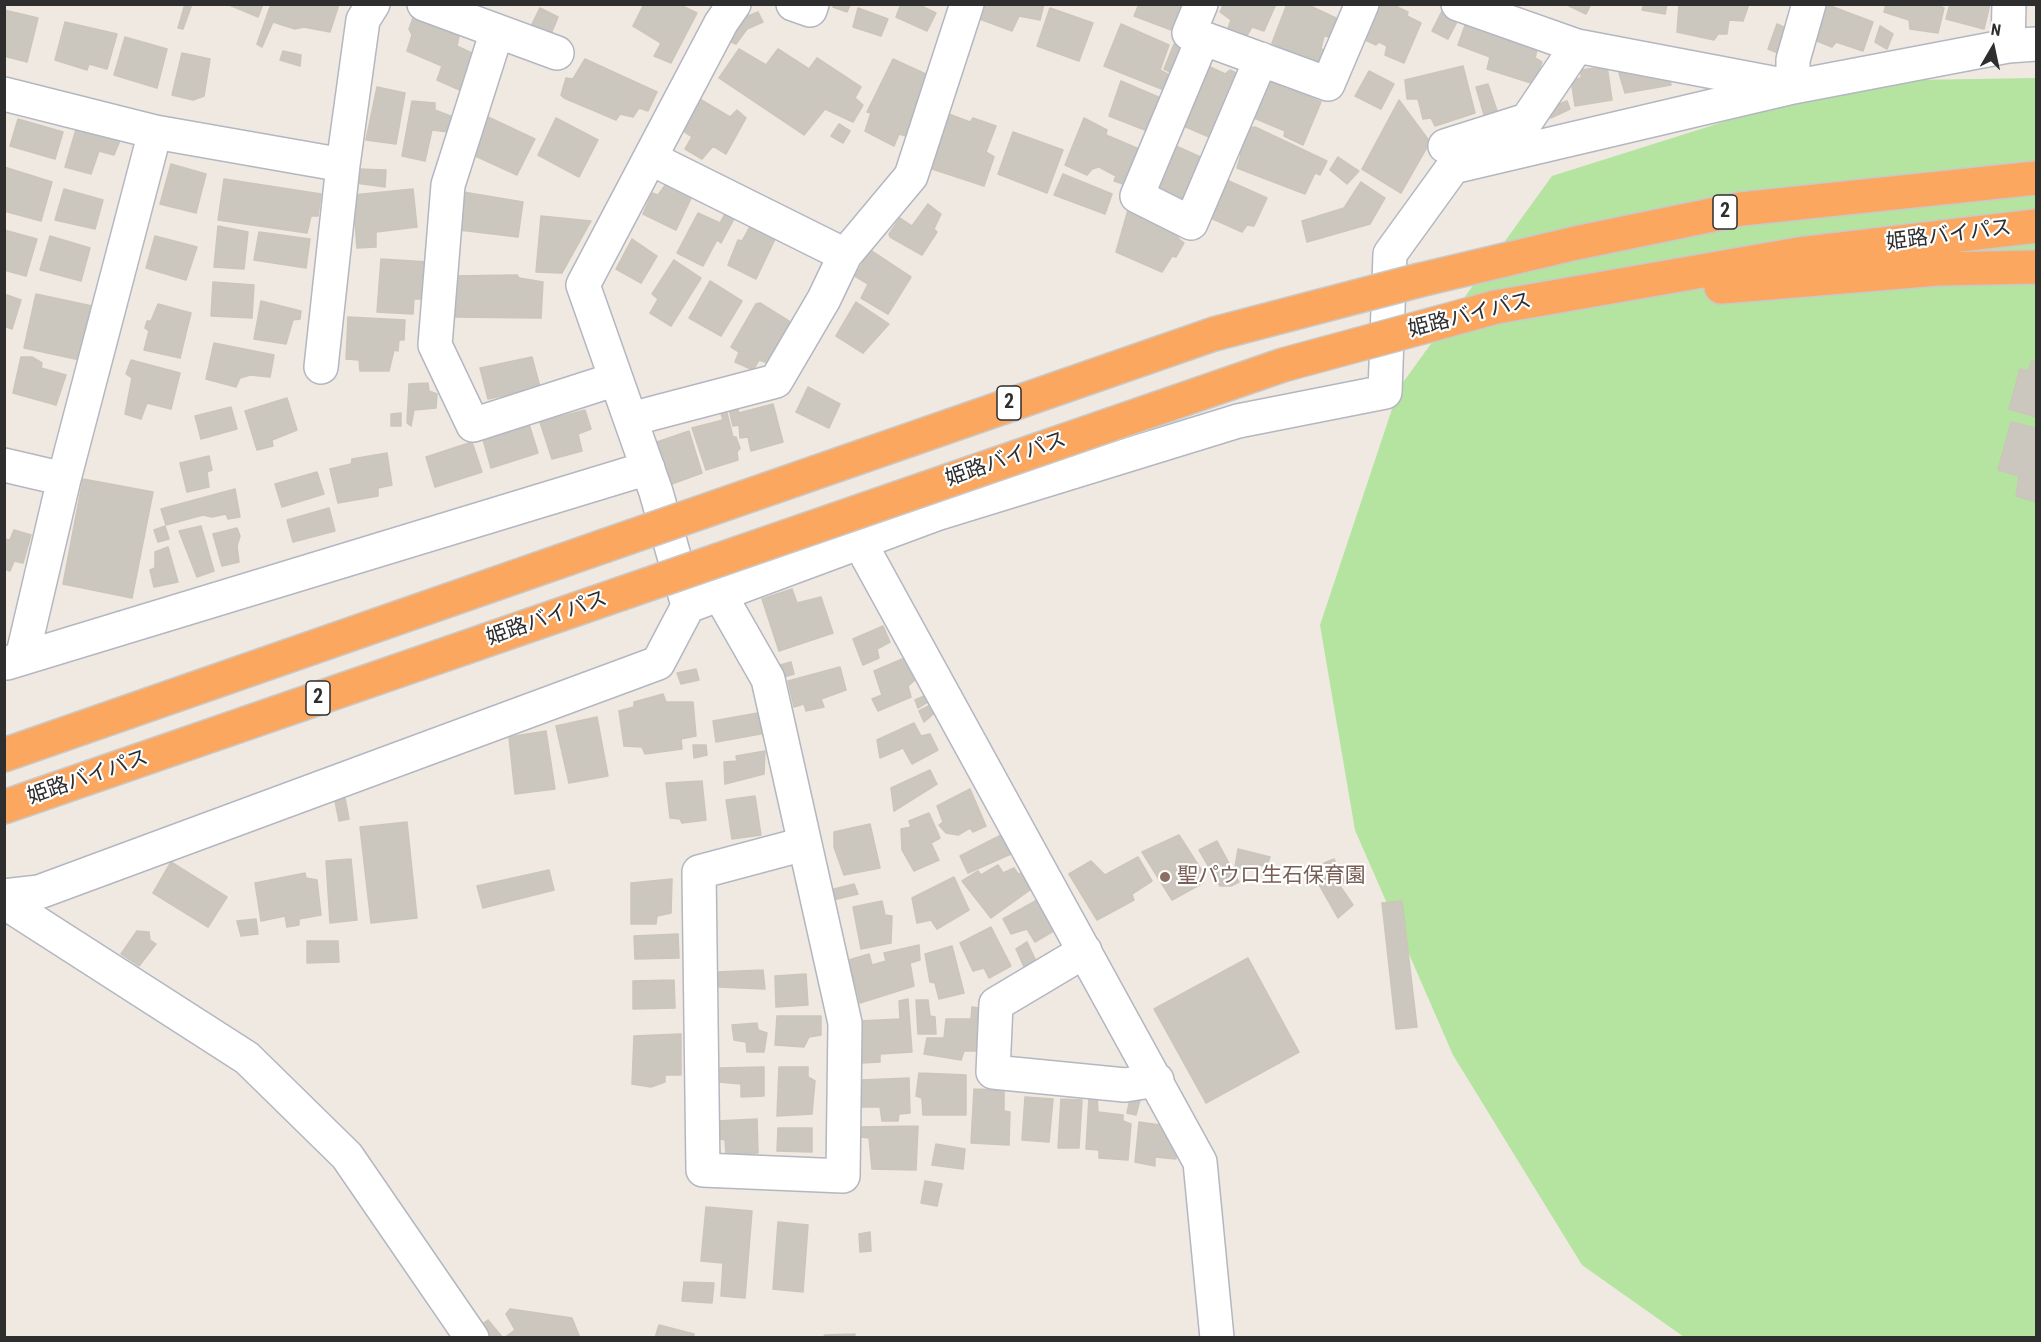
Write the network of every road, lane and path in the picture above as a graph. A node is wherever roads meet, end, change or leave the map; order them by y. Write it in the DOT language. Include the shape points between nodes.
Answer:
graph roads {
  1 [pos="373,4"];
  2 [pos="424,4"];
  3 [pos="734,4"];
  4 [pos="793,4"];
  5 [pos="812,4"];
  6 [pos="967,4"];
  7 [pos="1201,4"];
  8 [pos="1362,4"];
  9 [pos="1458,4"];
  10 [pos="1809,4"];
  11 [pos="2009,4"];
  12 [pos="497,31"];
  13 [pos="1203,38"];
  14 [pos="1577,45"];
  15 [pos="2022,45"];
  16 [pos="557,53"];
  17 [pos="1261,59"];
  18 [pos="1793,87"];
  19 [pos="4,94"];
  20 [pos="155,132"];
  21 [pos="1445,146"];
  22 [pos="650,158"];
  23 [pos="343,165"];
  24 [pos="2037,178"];
  25 [pos="2037,226"];
  26 [pos="845,255"];
  27 [pos="2037,267"];
  28 [pos="1496,307"];
  29 [pos="321,367"];
  30 [pos="616,379"];
  31 [pos="631,419"];
  32 [pos="4,465"];
  33 [pos="648,468"];
  34 [pos="64,479"];
  35 [pos="860,543"];
  36 [pos="720,595"];
  37 [pos="688,606"];
  38 [pos="13,661"];
  39 [pos="4,755"];
  40 [pos="10,805"];
  41 [pos="804,844"];
  42 [pos="4,896"];
  43 [pos="4,902"];
  44 [pos="1085,951"];
  45 [pos="1157,1080"];
  46 [pos="472,1338"];
  47 [pos="1217,1338"];
  1 -- 23 [label="street" via="363,20"];
  2 -- 12 [label="street"];
  3 -- 22 [label="street"];
  4 -- 5 [label="street" via="810,10"];
  6 -- 26 [label="street" via="912,176"];
  7 -- 13 [label="street" via="1190,33"];
  8 -- 17 [label="street" via="1328,84"];
  9 -- 14 [label="street"];
  10 -- 18 [label="street" via="1793,60"];
  11 -- 15 [label="street"];
  12 -- 16 [label="street"];
  12 -- 30 [label="street" via="448,185 435,345 473,425"];
  13 -- 17 [label="street"];
  13 -- 17 [label="street" via="1137,196 1191,223"];
  14 -- 18 [label="street"];
  14 -- 21 [label="street" via="1527,120"];
  15 -- 18 [label="street"];
  18 -- 35 [label="street" via="1453,167 1390,254 1385,392 1238,421 936,514"];
  19 -- 20 [label="street"];
  20 -- 23 [label="street"];
  20 -- 34 [label="street"];
  22 -- 26 [label="street"];
  22 -- 30 [label="street" via="583,285"];
  23 -- 29 [label="street"];
  24 -- 39 [label="highway, 2, bridge" via="1741,209 1420,280 1214,334"];
  25 -- 28 [label="highway, 姫路バイパス / 2" via="1799,254"];
  26 -- 31 [label="street" via="776,381"];
  27 -- 28 [label="highway" via="1936,268"];
  28 -- 40 [label="highway, 姫路バイパス / 2, bridge" via="1283,365"];
  30 -- 31 [label="street"];
  31 -- 33 [label="street"];
  32 -- 34 [label="street"];
  33 -- 37 [label="street"];
  33 -- 38 [label="street"];
  34 -- 38 [label="street"];
  35 -- 36 [label="street"];
  35 -- 44 [label="street"];
  36 -- 37 [label="street"];
  36 -- 41 [label="street" via="768,679"];
  37 -- 42 [label="street" via="658,663 39,892"];
  41 -- 41 [label="street" via="845,1023 843,1176 703,1170 699,872"];
  43 -- 46 [label="street" via="248,1058 347,1156"];
  44 -- 45 [label="street"];
  44 -- 45 [label="street" via="996,1004 993,1072 1125,1085"];
  45 -- 47 [label="street" via="1200,1162"];
}
